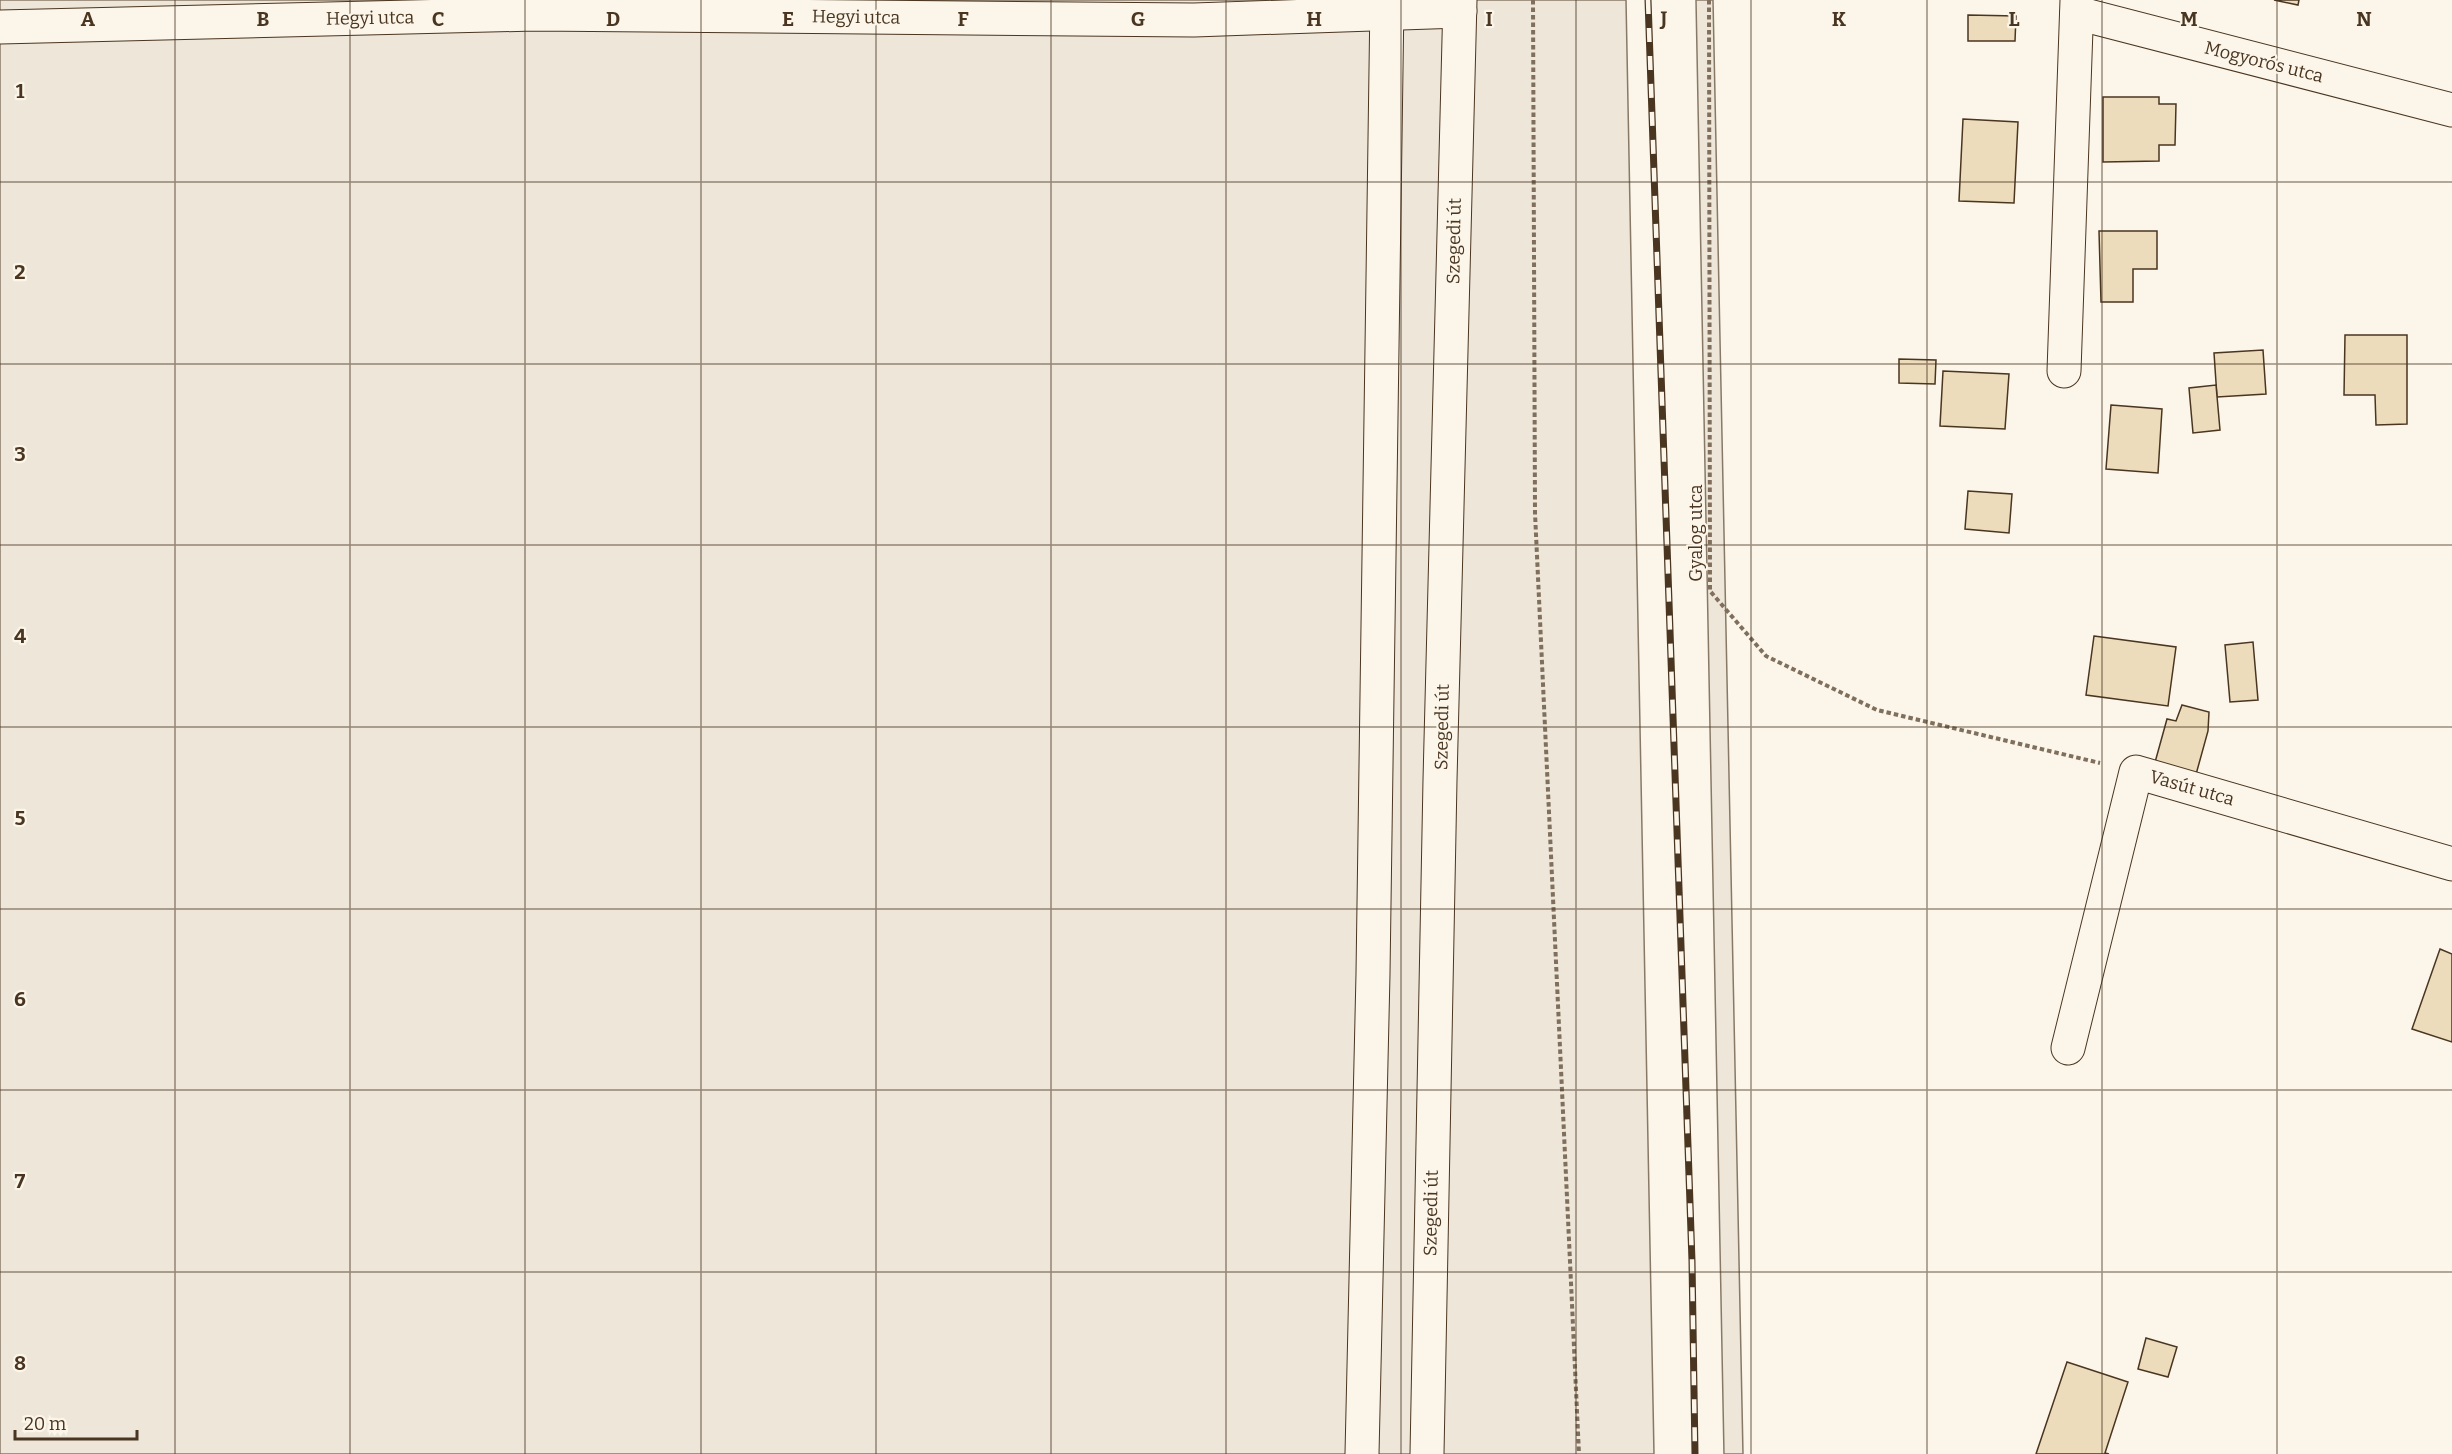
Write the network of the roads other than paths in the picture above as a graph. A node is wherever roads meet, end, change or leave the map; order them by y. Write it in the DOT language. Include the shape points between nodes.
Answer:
graph roads {
  1 [pos="1460,5"];
  2 [pos="534,7"];
  3 [pos="1387,7"];
  4 [pos="2077,7"];
  5 [pos="1194,10"];
  6 [pos="0,27"];
  7 [pos="2452,110"];
  8 [pos="2064,371"];
  9 [pos="2452,864"];
  10 [pos="2068,1048"];
  11 [pos="1362,1454"];
  12 [pos="1427,1454"];
  1 -- 3 [label="main road, Hegyi utca"];
  1 -- 12 [label="main road, Szegedi út"];
  2 -- 5 [label="main road, Hegyi utca"];
  2 -- 6 [label="main road, Hegyi utca"];
  3 -- 5 [label="main road, Hegyi utca" via="1314,14"];
  3 -- 11 [label="main road"];
  4 -- 7 [label="main road, Mogyorós utca"];
  4 -- 8 [label="main road, Mogyorós utca"];
  9 -- 10 [label="main road, Vasút utca" via="2136,772"];
}
